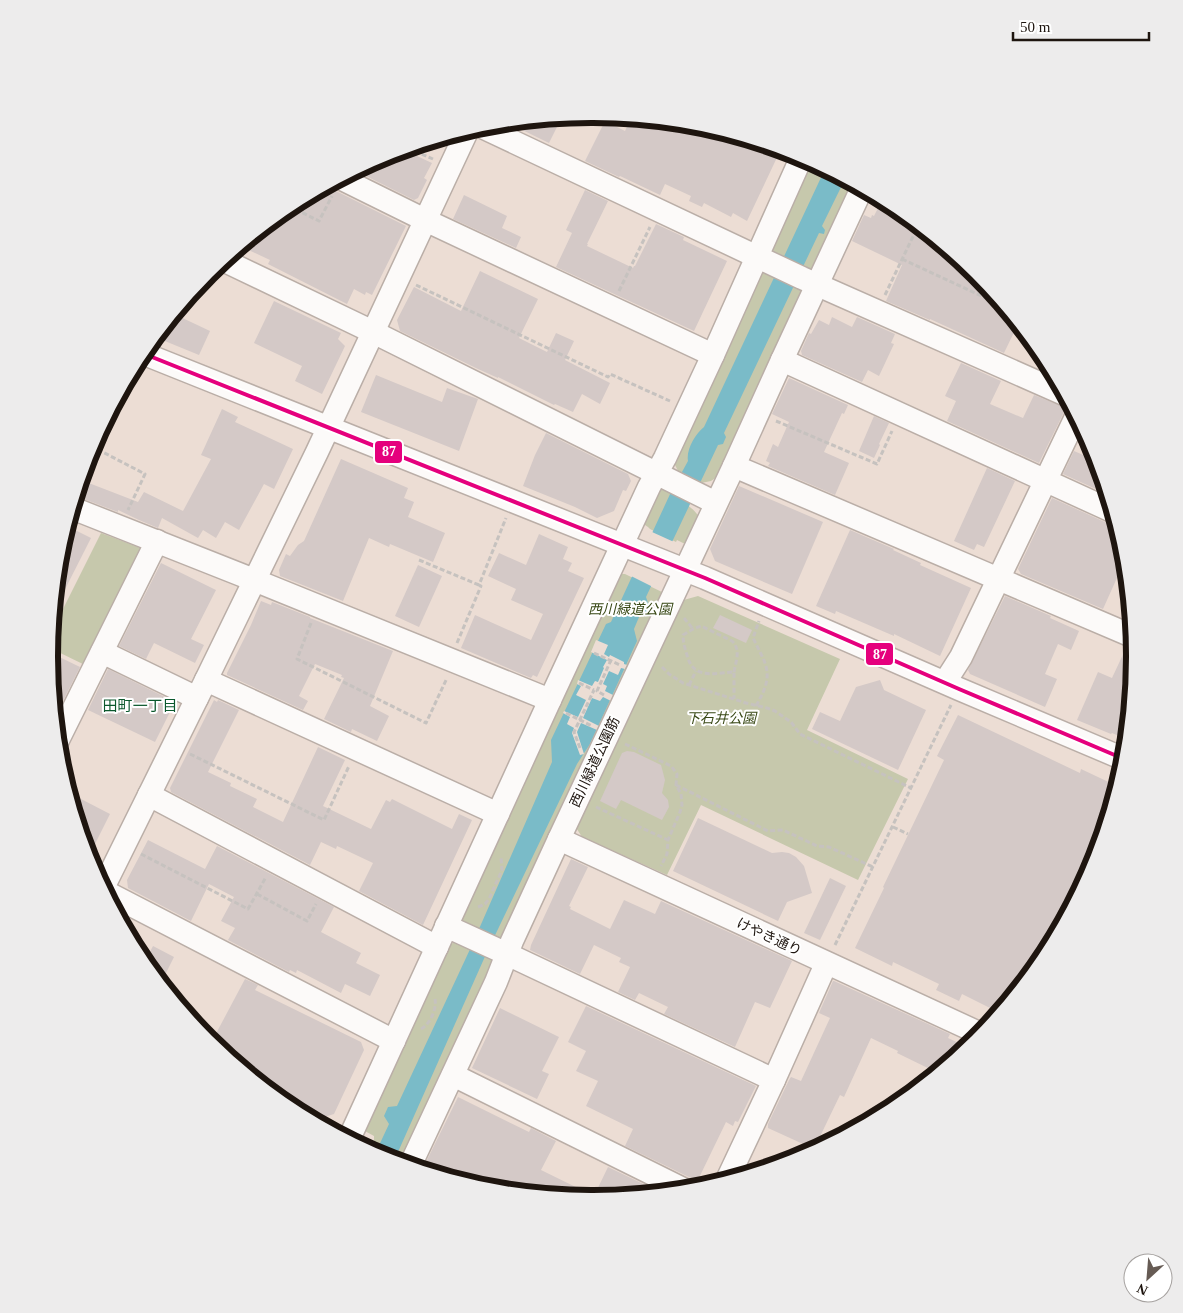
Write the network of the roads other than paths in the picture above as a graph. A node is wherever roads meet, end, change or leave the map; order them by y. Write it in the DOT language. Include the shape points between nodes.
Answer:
graph roads {
  1 [pos="493,132"];
  2 [pos="464,138"];
  3 [pos="799,164"];
  4 [pos="348,182"];
  5 [pos="859,194"];
  6 [pos="425,220"];
  7 [pos="766,261"];
  8 [pos="230,263"];
  9 [pos="809,281"];
  10 [pos="372,332"];
  11 [pos="713,355"];
  12 [pos="150,356"];
  13 [pos="782,360"];
  14 [pos="1054,389"];
  15 [pos="1072,425"];
  16 [pos="328,427"];
  17 [pos="734,466"];
  18 [pos="665,479"];
  19 [pos="1046,481"];
  20 [pos="707,499"];
  21 [pos="1104,507"];
  22 [pos="78,510"];
  23 [pos="156,541"];
  24 [pos="632,550"];
  25 [pos="675,567"];
  26 [pos="998,579"];
  27 [pos="254,580"];
  28 [pos="1125,633"];
  29 [pos="102,652"];
  30 [pos="952,686"];
  31 [pos="201,689"];
  32 [pos="557,706"];
  33 [pos="63,730"];
  34 [pos="1116,756"];
  35 [pos="149,795"];
  36 [pos="498,814"];
  37 [pos="559,839"];
  38 [pos="108,881"];
  39 [pos="114,894"];
  40 [pos="446,926"];
  41 [pos="491,946"];
  42 [pos="437,947"];
  43 [pos="826,964"];
  44 [pos="973,1030"];
  45 [pos="394,1041"];
  46 [pos="453,1075"];
  47 [pos="774,1080"];
  48 [pos="352,1133"];
  49 [pos="413,1159"];
  50 [pos="731,1172"];
  51 [pos="673,1184"];
  1 -- 7 [label="street"];
  2 -- 6 [label="street"];
  3 -- 7 [label="street"];
  4 -- 6 [label="street"];
  5 -- 9 [label="street, 西川緑道公園筋"];
  6 -- 10 [label="street"];
  6 -- 11 [label="street"];
  7 -- 9 [label="street"];
  7 -- 11 [label="street"];
  8 -- 10 [label="street"];
  9 -- 13 [label="street, 西川緑道公園筋"];
  9 -- 14 [label="street"];
  10 -- 16 [label="street"];
  10 -- 18 [label="street"];
  11 -- 18 [label="street"];
  12 -- 16 [label="street"];
  13 -- 17 [label="street, 西川緑道公園筋"];
  13 -- 19 [label="street"];
  15 -- 19 [label="street"];
  16 -- 24 [label="street"];
  16 -- 27 [label="street"];
  17 -- 20 [label="street, 西川緑道公園筋"];
  17 -- 26 [label="street"];
  18 -- 20 [label="street"];
  18 -- 24 [label="street"];
  19 -- 21 [label="street"];
  19 -- 26 [label="street"];
  20 -- 25 [label="street, 西川緑道公園筋"];
  22 -- 23 [label="street"];
  23 -- 27 [label="street"];
  23 -- 29 [label="street"];
  24 -- 25 [label="street"];
  24 -- 32 [label="street"];
  25 -- 30 [label="street"];
  25 -- 37 [label="street, 西川緑道公園筋"];
  26 -- 28 [label="street"];
  26 -- 30 [label="street"];
  27 -- 31 [label="street"];
  27 -- 32 [label="street"];
  29 -- 31 [label="street"];
  29 -- 33 [label="street"];
  30 -- 34 [label="street"];
  31 -- 35 [label="street"];
  31 -- 36 [label="street" via="357,750"];
  32 -- 36 [label="street"];
  35 -- 38 [label="street"];
  35 -- 42 [label="street"];
  36 -- 40 [label="street"];
  37 -- 41 [label="street, 西川緑道公園筋"];
  37 -- 43 [label="street, けやき通り"];
  39 -- 45 [label="street"];
  40 -- 41 [label="street"];
  40 -- 42 [label="street"];
  41 -- 46 [label="street, 西川緑道公園筋" via="503,966"];
  41 -- 47 [label="street"];
  42 -- 45 [label="street"];
  43 -- 44 [label="street, けやき通り"];
  43 -- 47 [label="street"];
  45 -- 48 [label="street"];
  46 -- 49 [label="street, 西川緑道公園筋"];
  46 -- 51 [label="street"];
  47 -- 50 [label="street"];
}
